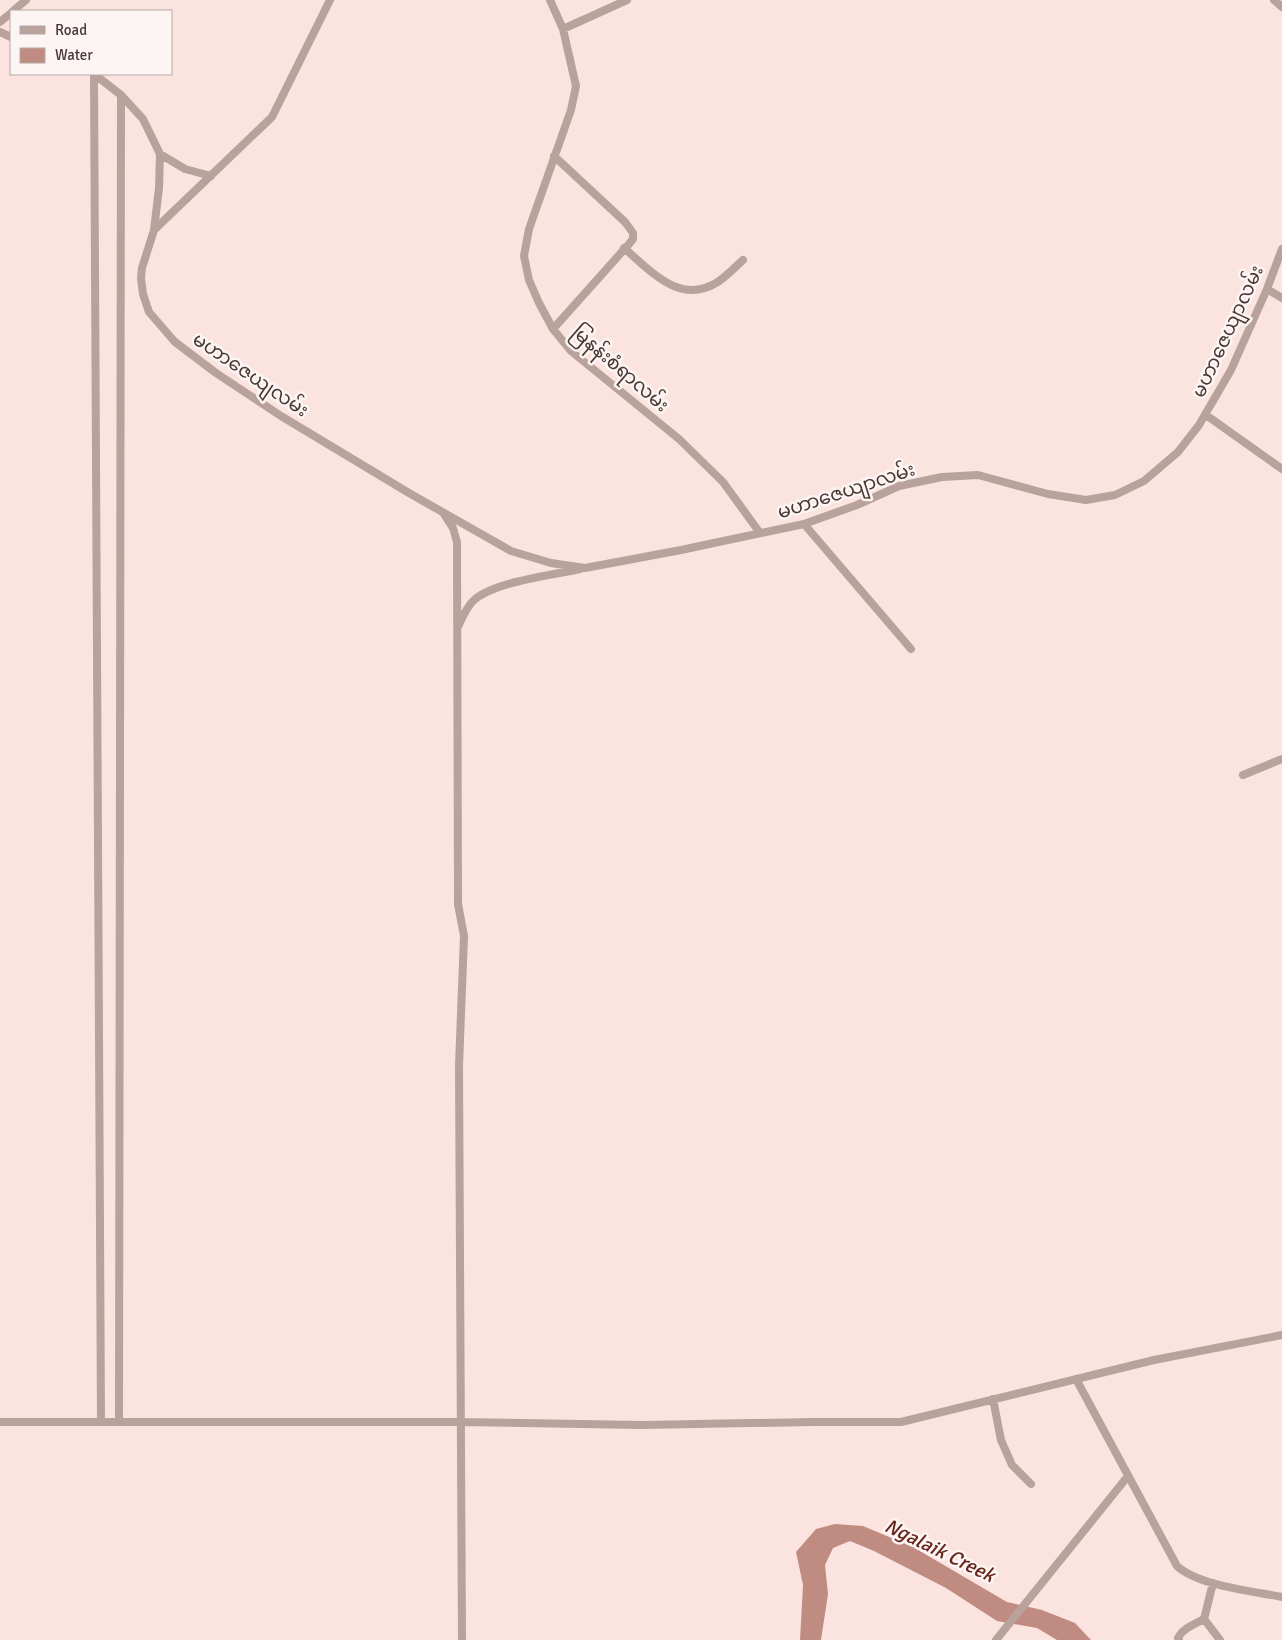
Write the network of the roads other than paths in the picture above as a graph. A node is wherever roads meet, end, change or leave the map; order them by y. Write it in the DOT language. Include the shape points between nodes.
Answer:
graph roads {
  1 [pos="26,0"];
  2 [pos="330,0"];
  3 [pos="550,0"];
  4 [pos="627,0"];
  5 [pos="1274,0"];
  6 [pos="1282,7"];
  7 [pos="14,10"];
  8 [pos="10,14"];
  9 [pos="0,22"];
  10 [pos="563,29"];
  11 [pos="94,75"];
  12 [pos="95,75"];
  13 [pos="120,95"];
  14 [pos="160,154"];
  15 [pos="554,156"];
  16 [pos="211,176"];
  17 [pos="154,230"];
  18 [pos="624,248"];
  19 [pos="1282,249"];
  20 [pos="743,260"];
  21 [pos="1267,289"];
  22 [pos="1282,298"];
  23 [pos="552,329"];
  24 [pos="1206,415"];
  25 [pos="1282,469"];
  26 [pos="444,514"];
  27 [pos="804,524"];
  28 [pos="471,527"];
  29 [pos="760,533"];
  30 [pos="585,568"];
  31 [pos="457,629"];
  32 [pos="911,649"];
  33 [pos="1282,759"];
  34 [pos="1243,775"];
  35 [pos="1282,1335"];
  36 [pos="1076,1379"];
  37 [pos="993,1399"];
  38 [pos="0,1422"];
  39 [pos="101,1422"];
  40 [pos="119,1422"];
  41 [pos="461,1422"];
  42 [pos="1128,1476"];
  43 [pos="1031,1484"];
  44 [pos="1213,1583"];
  45 [pos="1282,1597"];
  46 [pos="1204,1619"];
  47 [pos="462,1640"];
  48 [pos="996,1640"];
  49 [pos="1179,1640"];
  50 [pos="1220,1640"];
  1 -- 7 [label="street"];
  2 -- 16 [label="street" via="272,117"];
  3 -- 10 [label="street, မြနန်းစံရာလမ်း"];
  4 -- 10 [label="street"];
  5 -- 6 [label="street"];
  8 -- 9 [label="street"];
  10 -- 15 [label="street, မြနန်းစံရာလမ်း" via="576,86"];
  11 -- 39 [label="street"];
  12 -- 13 [label="street, မဟာဇေယျလမ်း"];
  13 -- 14 [label="street, မဟာဇေယျလမ်း" via="143,119"];
  13 -- 40 [label="street"];
  14 -- 16 [label="street" via="185,169"];
  14 -- 17 [label="street, မဟာဇေယျလမ်း"];
  15 -- 18 [label="street" via="629,227 633,239"];
  15 -- 23 [label="street, မြနန်းစံရာလမ်း" via="524,256 529,280"];
  16 -- 17 [label="street"];
  17 -- 26 [label="street, မဟာဇေယျလမ်း" via="142,268 143,294 149,312 175,342 281,416"];
  18 -- 20 [label="street" via="668,284 681,290 702,289 714,284"];
  18 -- 23 [label="street"];
  19 -- 21 [label="street, မဟာဇေယျာလမ်း"];
  21 -- 22 [label="street"];
  21 -- 24 [label="street, မဟာဇေယျာလမ်း" via="1231,370"];
  23 -- 29 [label="street, မြနန်းစံရာလမ်း" via="571,351 685,445 722,482"];
  24 -- 25 [label="street"];
  24 -- 27 [label="street, မဟာဇေယျာလမ်း" via="1178,452 1144,481 1115,495 1086,500 978,476 942,477 899,486"];
  26 -- 28 [label="street, မဟာဇေယျလမ်း"];
  26 -- 31 [label="street" via="453,528 456,542"];
  27 -- 29 [label="street, မဟာဇေယျာလမ်း"];
  27 -- 32 [label="street"];
  28 -- 30 [label="street, မဟာဇေယျာလမ်း" via="511,550"];
  29 -- 30 [label="street, မဟာဇေယျာလမ်း"];
  30 -- 31 [label="street" via="487,590 474,600"];
  31 -- 41 [label="street" via="458,904 464,936 459,1066"];
  33 -- 34 [label="street"];
  35 -- 36 [label="street"];
  36 -- 37 [label="street"];
  36 -- 42 [label="street"];
  37 -- 41 [label="street" via="901,1422 642,1425"];
  37 -- 43 [label="street" via="1000,1440 1012,1465"];
  38 -- 39 [label="street"];
  39 -- 40 [label="street"];
  40 -- 41 [label="street"];
  41 -- 47 [label="street"];
  42 -- 44 [label="street" via="1177,1566 1199,1580"];
  42 -- 48 [label="street"];
  44 -- 45 [label="street"];
  44 -- 46 [label="street"];
  46 -- 49 [label="street" via="1180,1634"];
  46 -- 50 [label="street"];
}
